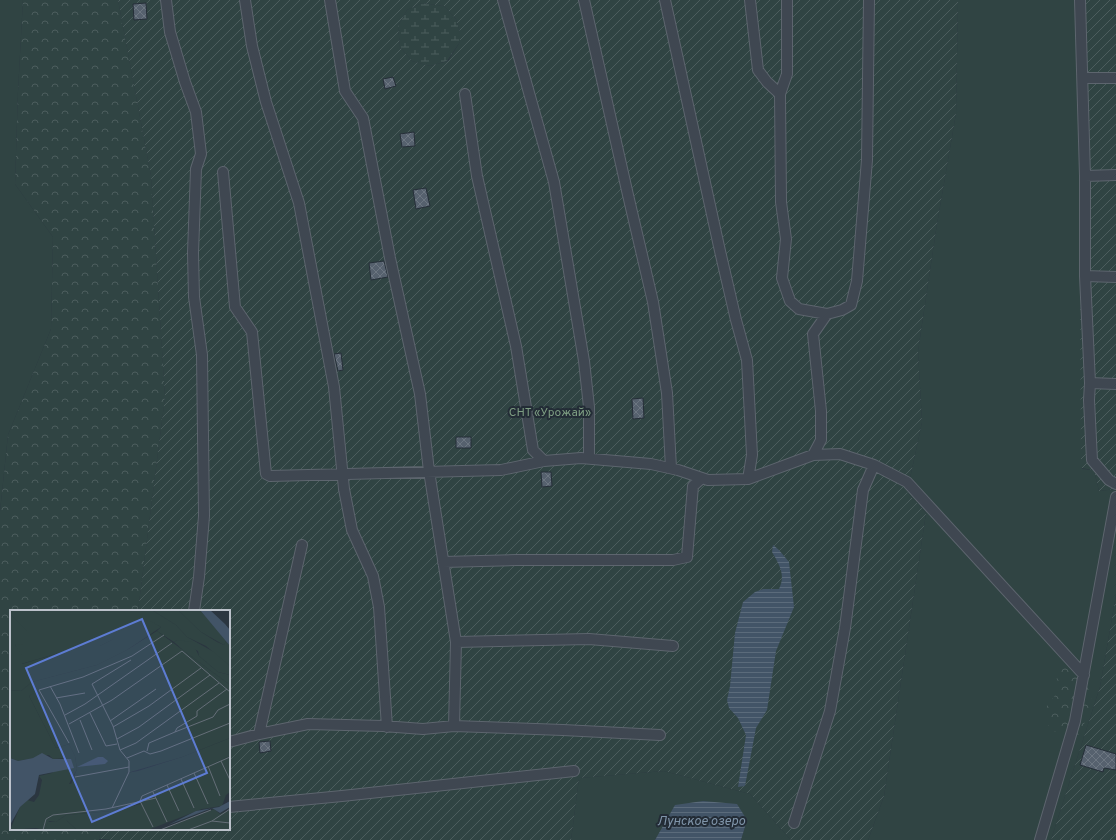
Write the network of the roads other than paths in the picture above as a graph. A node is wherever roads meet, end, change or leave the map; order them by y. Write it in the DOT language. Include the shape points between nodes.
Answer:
graph roads {
  1 [pos="166,0"];
  2 [pos="245,0"];
  3 [pos="330,0"];
  4 [pos="503,0"];
  5 [pos="584,0"];
  6 [pos="664,0"];
  7 [pos="750,0"];
  8 [pos="786,0"];
  9 [pos="869,0"];
  10 [pos="1080,0"];
  11 [pos="1083,78"];
  12 [pos="1116,78"];
  13 [pos="465,94"];
  14 [pos="780,94"];
  15 [pos="223,172"];
  16 [pos="1116,175"];
  17 [pos="1085,176"];
  18 [pos="1085,276"];
  19 [pos="1116,276"];
  20 [pos="826,314"];
  21 [pos="1090,383"];
  22 [pos="1116,384"];
  23 [pos="813,455"];
  24 [pos="589,459"];
  25 [pos="544,461"];
  26 [pos="874,465"];
  27 [pos="671,468"];
  28 [pos="429,470"];
  29 [pos="342,474"];
  30 [pos="702,478"];
  31 [pos="748,479"];
  32 [pos="1116,484"];
  33 [pos="1116,497"];
  34 [pos="302,545"];
  35 [pos="443,562"];
  36 [pos="194,610"];
  37 [pos="456,642"];
  38 [pos="673,646"];
  39 [pos="1084,675"];
  40 [pos="454,726"];
  41 [pos="387,727"];
  42 [pos="259,734"];
  43 [pos="660,735"];
  44 [pos="230,742"];
  45 [pos="574,770"];
  46 [pos="230,807"];
  47 [pos="794,823"];
  48 [pos="1040,840"];
  1 -- 36 [label="street" via="170,32 184,82 196,112 201,154 196,169 193,253 194,297 202,355 204,516"];
  2 -- 29 [label="street" via="252,46 266,102 299,203 334,387"];
  3 -- 28 [label="street" via="345,91 363,118 420,394"];
  4 -- 24 [label="street" via="554,182 584,361 589,407"];
  5 -- 27 [label="street" via="653,302 667,393"];
  6 -- 31 [label="street" via="748,360 752,455"];
  7 -- 14 [label="street" via="758,70"];
  8 -- 14 [label="street" via="787,74"];
  9 -- 20 [label="street" via="867,160 857,281 851,305"];
  10 -- 11 [label="street"];
  11 -- 12 [label="street"];
  11 -- 17 [label="street"];
  13 -- 25 [label="street" via="477,176 516,346 533,450"];
  14 -- 20 [label="street" via="781,202 786,239 782,278 790,302 799,309"];
  15 -- 29 [label="street" via="235,307 252,332 266,474"];
  16 -- 17 [label="street"];
  17 -- 18 [label="street"];
  18 -- 19 [label="street"];
  18 -- 21 [label="street"];
  20 -- 23 [label="street" via="813,334 821,411 821,440"];
  21 -- 22 [label="street"];
  21 -- 32 [label="street" via="1092,460 1109,480"];
  23 -- 26 [label="street" via="840,454"];
  23 -- 31 [label="street"];
  24 -- 25 [label="street"];
  24 -- 27 [label="street"];
  25 -- 28 [label="street" via="502,470"];
  26 -- 39 [label="street" via="907,482"];
  26 -- 47 [label="street" via="862,490 845,628 830,711"];
  27 -- 30 [label="street"];
  28 -- 29 [label="street"];
  28 -- 35 [label="street"];
  29 -- 41 [label="street" via="352,530 373,576 379,607"];
  30 -- 31 [label="street"];
  30 -- 35 [label="street" via="693,486 687,557 673,560"];
  33 -- 39 [label="street"];
  34 -- 42 [label="street"];
  35 -- 37 [label="street"];
  37 -- 38 [label="street" via="589,639"];
  37 -- 40 [label="street"];
  39 -- 48 [label="street" via="1075,721"];
  40 -- 41 [label="street" via="423,729"];
  40 -- 43 [label="street"];
  41 -- 42 [label="street" via="308,724"];
  42 -- 44 [label="street"];
  45 -- 46 [label="street"];
}
